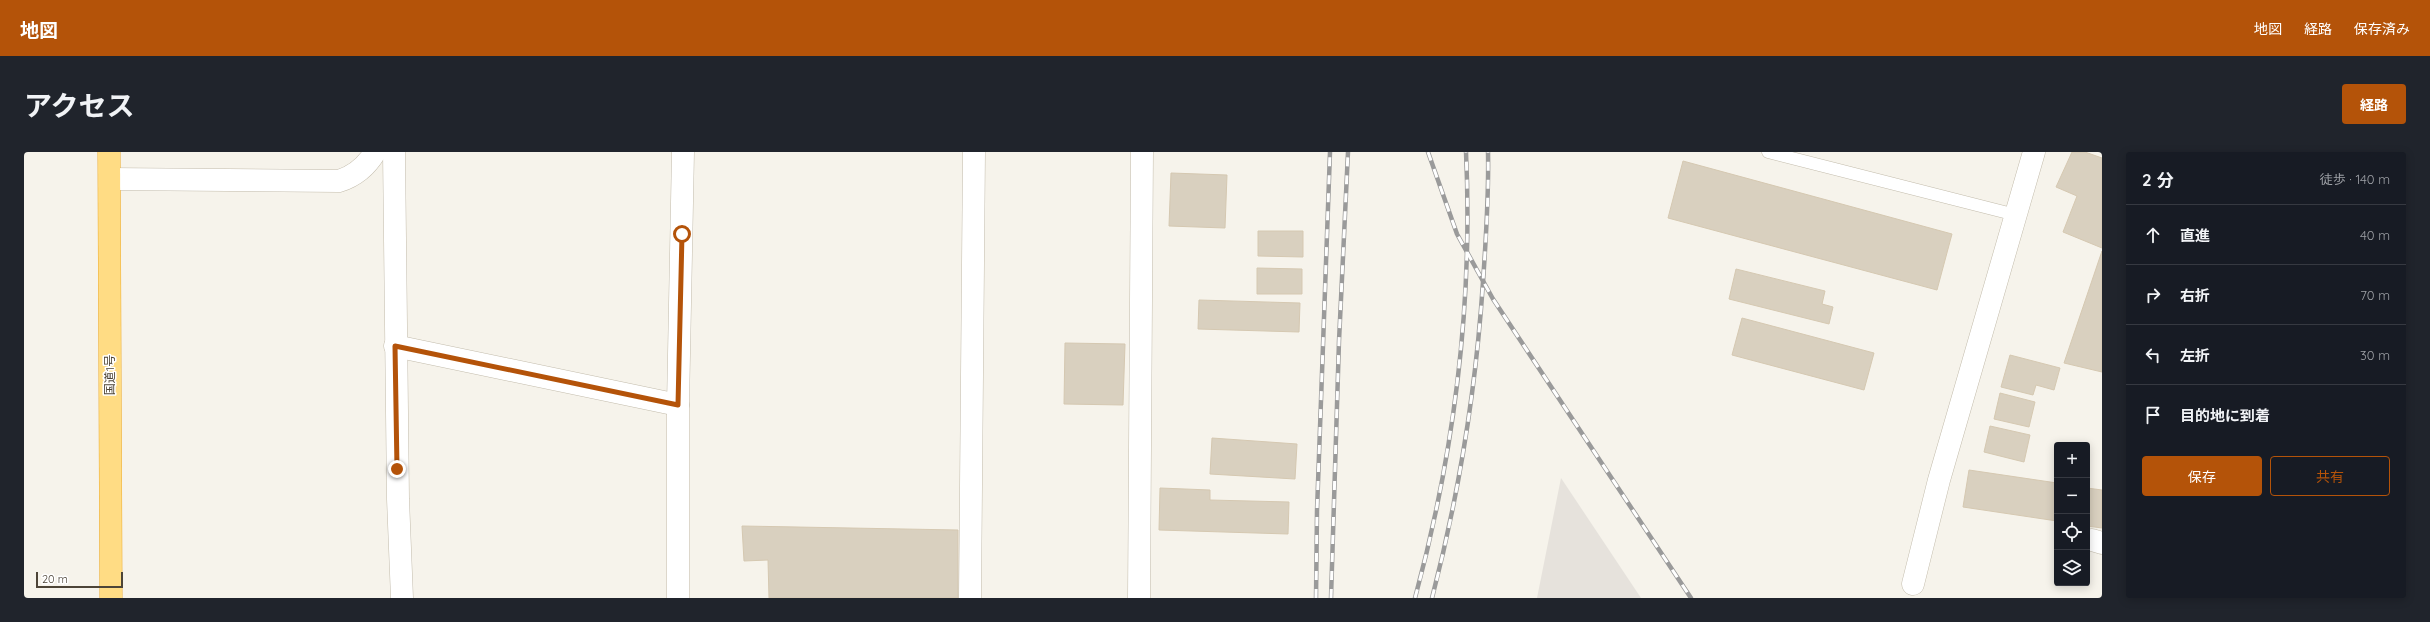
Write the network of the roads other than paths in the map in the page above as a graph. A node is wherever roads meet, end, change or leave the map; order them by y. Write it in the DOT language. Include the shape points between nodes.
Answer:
graph roads {
  1 [pos="109,152"];
  2 [pos="375,152"];
  3 [pos="394,152"];
  4 [pos="683,152"];
  5 [pos="974,152"];
  6 [pos="1142,152"];
  7 [pos="1768,152"];
  8 [pos="2034,152"];
  9 [pos="110,179"];
  10 [pos="2016,214"];
  11 [pos="395,346"];
  12 [pos="678,405"];
  13 [pos="1913,584"];
  14 [pos="111,598"];
  15 [pos="402,598"];
  16 [pos="678,598"];
  17 [pos="970,598"];
  18 [pos="1139,598"];
  1 -- 9 [label="highway, 国道1号"];
  2 -- 9 [label="street" via="352,177 339,182"];
  3 -- 11 [label="street"];
  4 -- 12 [label="street"];
  5 -- 17 [label="street"];
  6 -- 18 [label="street"];
  7 -- 10 [label="lane"];
  8 -- 10 [label="street"];
  9 -- 14 [label="highway, 国道1号"];
  10 -- 13 [label="street" via="1939,480"];
  11 -- 12 [label="street"];
  11 -- 15 [label="street"];
  12 -- 16 [label="street"];
}
